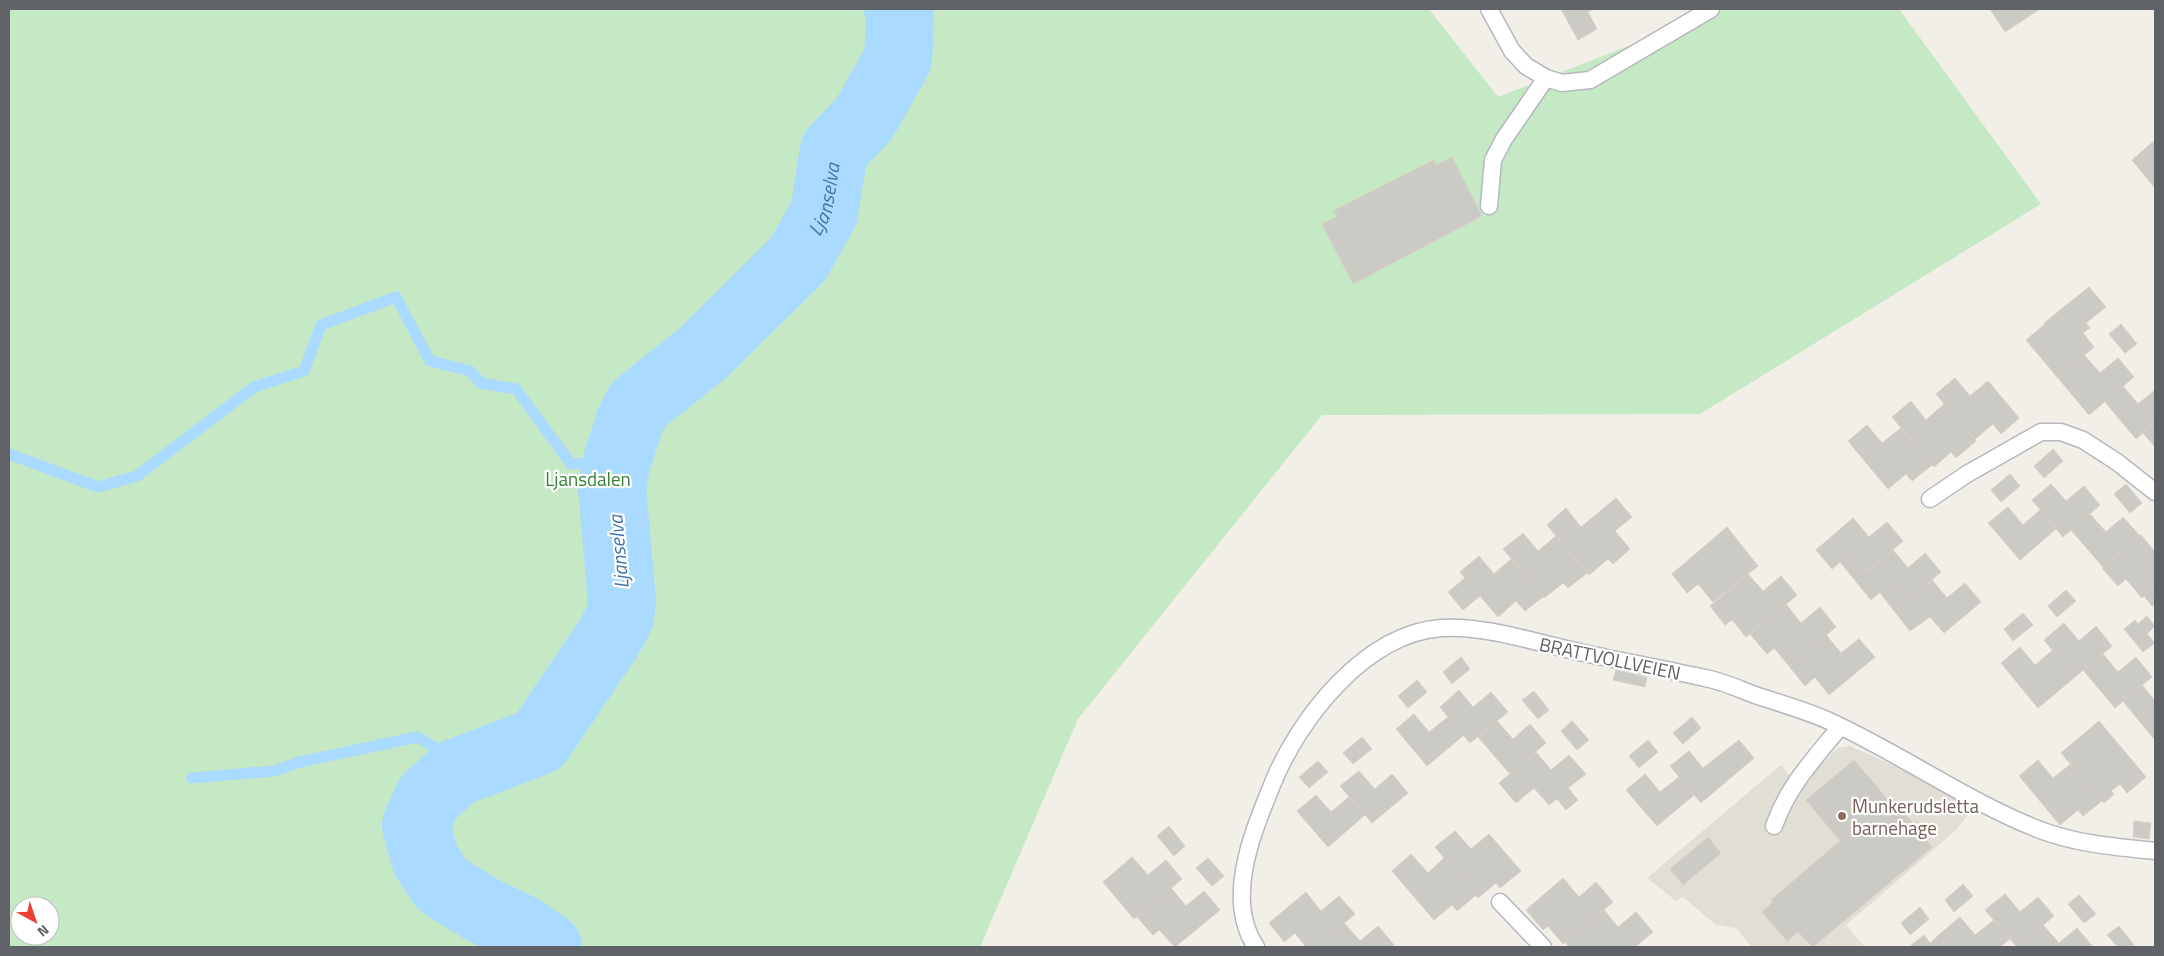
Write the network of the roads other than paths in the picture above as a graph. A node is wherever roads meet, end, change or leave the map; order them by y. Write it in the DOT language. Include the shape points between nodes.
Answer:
graph roads {
  1 [pos="1490,9"];
  2 [pos="1711,9"];
  3 [pos="1546,78"];
  4 [pos="1489,206"];
  5 [pos="2155,492"];
  6 [pos="1930,499"];
  7 [pos="1840,728"];
  8 [pos="1774,826"];
  9 [pos="2155,851"];
  10 [pos="1500,902"];
  11 [pos="1256,947"];
  12 [pos="1543,947"];
  1 -- 3 [label="lane" via="1512,51 1526,66"];
  2 -- 3 [label="lane" via="1590,80 1562,83"];
  3 -- 4 [label="lane" via="1493,160"];
  5 -- 6 [label="lane" via="2090,445 2061,432 2040,432"];
  7 -- 8 [label="lane" via="1796,780 1782,803"];
  7 -- 9 [label="lane, BRATTVOLLVEIEN" via="2039,829 2073,840"];
  7 -- 11 [label="lane, BRATTVOLLVEIEN" via="1708,678 1498,633 1440,628 1405,637 1377,652 1346,676 1320,704 1278,770 1257,821 1242,878 1243,907 1250,938"];
  10 -- 12 [label="lane"];
}
